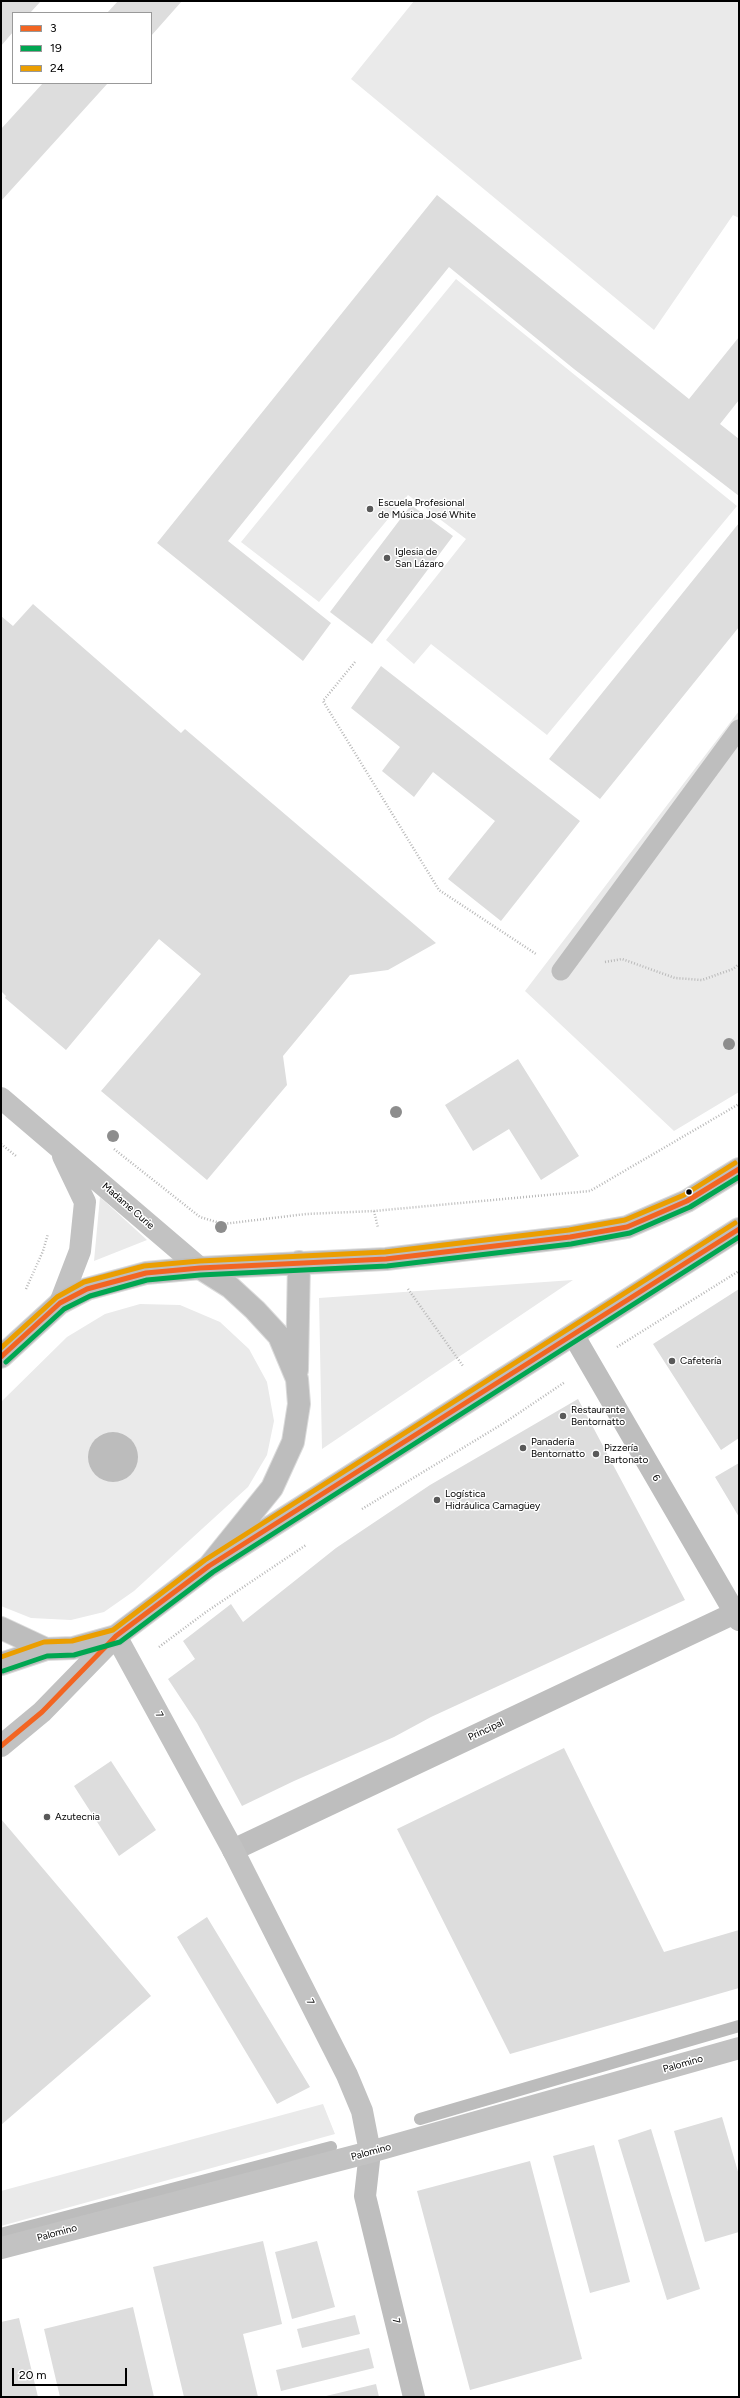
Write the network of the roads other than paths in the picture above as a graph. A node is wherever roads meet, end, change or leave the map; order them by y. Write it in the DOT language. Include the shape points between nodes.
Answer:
graph roads {
  1 [pos="739,729"];
  2 [pos="561,971"];
  3 [pos="1,1098"];
  4 [pos="56,1144"];
  5 [pos="739,1169"];
  6 [pos="739,1229"];
  7 [pos="299,1262"];
  8 [pos="200,1268"];
  9 [pos="60,1304"];
  10 [pos="574,1336"];
  11 [pos="1,1357"];
  12 [pos="297,1379"];
  13 [pos="209,1566"];
  14 [pos="738,1615"];
  15 [pos="1,1628"];
  16 [pos="116,1636"];
  17 [pos="46,1648"];
  18 [pos="1,1664"];
  19 [pos="1,1746"];
  20 [pos="232,1850"];
  21 [pos="739,2048"];
  22 [pos="370,2152"];
  23 [pos="1,2248"];
  24 [pos="414,2397"];
  1 -- 2 [label="lane"];
  3 -- 4 [label="street, Madame Curie"];
  4 -- 8 [label="street, Madame Curie"];
  4 -- 9 [label="street, Madame Curie" via="85,1202 80,1251"];
  5 -- 7 [label="main road" via="687,1201 627,1227 570,1237 386,1259"];
  6 -- 10 [label="main road"];
  7 -- 8 [label="main road"];
  7 -- 12 [label="main road"];
  8 -- 9 [label="main road" via="146,1273 87,1289"];
  8 -- 12 [label="main road" via="230,1287 279,1336"];
  9 -- 11 [label="main road"];
  10 -- 13 [label="main road"];
  10 -- 14 [label="street, 6"];
  12 -- 13 [label="main road" via="300,1404 293,1442 272,1488"];
  13 -- 16 [label="main road"];
  14 -- 20 [label="street, Principal"];
  15 -- 17 [label="main road"];
  16 -- 17 [label="main road" via="73,1648"];
  16 -- 19 [label="street" via="42,1712"];
  16 -- 20 [label="street, 7"];
  17 -- 18 [label="main road"];
  20 -- 22 [label="street, 7" via="348,2075 362,2111"];
  21 -- 22 [label="street, Palomino"];
  22 -- 23 [label="street, Palomino"];
  22 -- 24 [label="street, 7" via="365,2196"];
}
